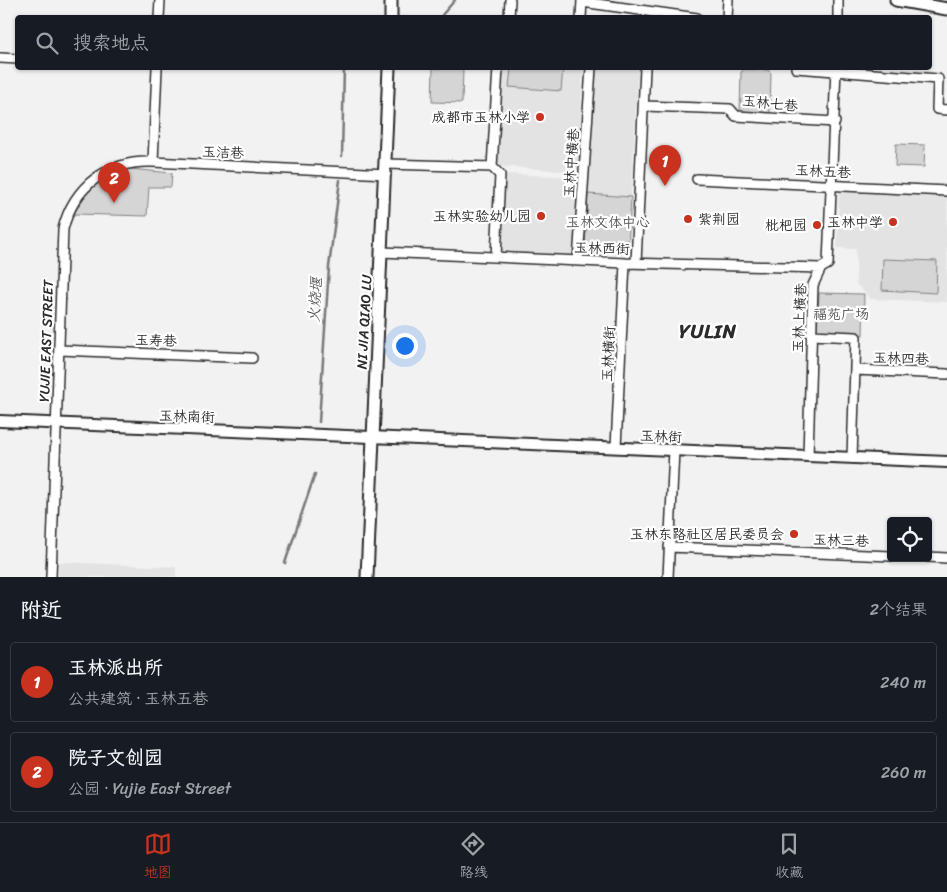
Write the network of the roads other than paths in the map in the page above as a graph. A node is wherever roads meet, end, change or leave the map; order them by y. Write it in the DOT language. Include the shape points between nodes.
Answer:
graph roads {
  1 [pos="160,0"];
  2 [pos="391,0"];
  3 [pos="510,0"];
  4 [pos="728,0"];
  5 [pos="838,0"];
  6 [pos="896,0"];
  7 [pos="582,1"];
  8 [pos="947,9"];
  9 [pos="159,15"];
  10 [pos="391,15"];
  11 [pos="509,15"];
  12 [pos="581,15"];
  13 [pos="677,15"];
  14 [pos="727,15"];
  15 [pos="838,15"];
  16 [pos="0,58"];
  17 [pos="15,59"];
  18 [pos="157,70"];
  19 [pos="389,70"];
  20 [pos="498,70"];
  21 [pos="591,70"];
  22 [pos="645,70"];
  23 [pos="836,70"];
  24 [pos="855,70"];
  25 [pos="644,106"];
  26 [pos="947,110"];
  27 [pos="835,122"];
  28 [pos="153,162"];
  29 [pos="492,167"];
  30 [pos="386,169"];
  31 [pos="697,179"];
  32 [pos="833,186"];
  33 [pos="947,192"];
  34 [pos="382,252"];
  35 [pos="496,257"];
  36 [pos="578,261"];
  37 [pos="625,262"];
  38 [pos="636,263"];
  39 [pos="821,268"];
  40 [pos="811,336"];
  41 [pos="60,350"];
  42 [pos="252,358"];
  43 [pos="855,370"];
  44 [pos="947,374"];
  45 [pos="0,421"];
  46 [pos="57,424"];
  47 [pos="374,438"];
  48 [pos="616,447"];
  49 [pos="674,450"];
  50 [pos="808,456"];
  51 [pos="852,458"];
  52 [pos="947,462"];
  53 [pos="669,547"];
  54 [pos="887,556"];
  55 [pos="932,557"];
  56 [pos="947,558"];
  57 [pos="51,577"];
  58 [pos="368,577"];
  59 [pos="668,577"];
  1 -- 9 [label="street"];
  2 -- 10 [label="main road"];
  3 -- 11 [label="street"];
  4 -- 14 [label="street"];
  5 -- 15 [label="street"];
  6 -- 8 [label="main road"];
  7 -- 12 [label="street"];
  7 -- 13 [label="street"];
  16 -- 17 [label="street"];
  18 -- 28 [label="street"];
  19 -- 30 [label="main road, NI JIA QIAO LU"];
  20 -- 29 [label="street"];
  21 -- 36 [label="street, 玉林中横巷"];
  22 -- 25 [label="street"];
  23 -- 27 [label="street, 玉林上横巷"];
  24 -- 26 [label="street" via="938,79 937,109"];
  25 -- 27 [label="street, 玉林七巷" via="730,109 736,116"];
  25 -- 38 [label="street"];
  27 -- 32 [label="street, 玉林上横巷"];
  28 -- 30 [label="street, 玉洁巷"];
  28 -- 41 [label="street, YUJIE EAST STREET" via="125,163 99,175 66,217"];
  29 -- 30 [label="street, 玉洁巷"];
  29 -- 35 [label="street" via="500,176"];
  30 -- 34 [label="main road, NI JIA QIAO LU"];
  31 -- 32 [label="street, 玉林五巷"];
  32 -- 33 [label="street, 玉林五巷"];
  32 -- 39 [label="street, 玉林上横巷" via="828,264"];
  34 -- 35 [label="street, 玉林西街"];
  34 -- 47 [label="main road, NI JIA QIAO LU"];
  35 -- 36 [label="street, 玉林西街"];
  36 -- 37 [label="street, 玉林西街"];
  37 -- 38 [label="street, 玉林西街"];
  37 -- 48 [label="street, 玉林横街"];
  38 -- 39 [label="street, 玉林西街"];
  39 -- 40 [label="street, 玉林上横巷" via="813,285"];
  40 -- 43 [label="street" via="856,337"];
  40 -- 50 [label="street, 玉林上横巷"];
  41 -- 42 [label="street, 玉寿巷"];
  41 -- 46 [label="street, YUJIE EAST STREET"];
  43 -- 44 [label="street, 玉林四巷"];
  43 -- 51 [label="street"];
  45 -- 46 [label="street, 玉林南街"];
  46 -- 47 [label="street, 玉林南街"];
  46 -- 57 [label="street, YUJIE EAST STREET"];
  47 -- 48 [label="street, 玉林街"];
  47 -- 58 [label="main road, NI JIA QIAO LU"];
  48 -- 49 [label="street, 玉林街"];
  49 -- 50 [label="street, 玉林街"];
  49 -- 53 [label="street"];
  50 -- 51 [label="street, 玉林街"];
  51 -- 52 [label="street, 玉林街"];
  53 -- 54 [label="street, 玉林三巷"];
  53 -- 59 [label="street"];
  55 -- 56 [label="street"];
}
